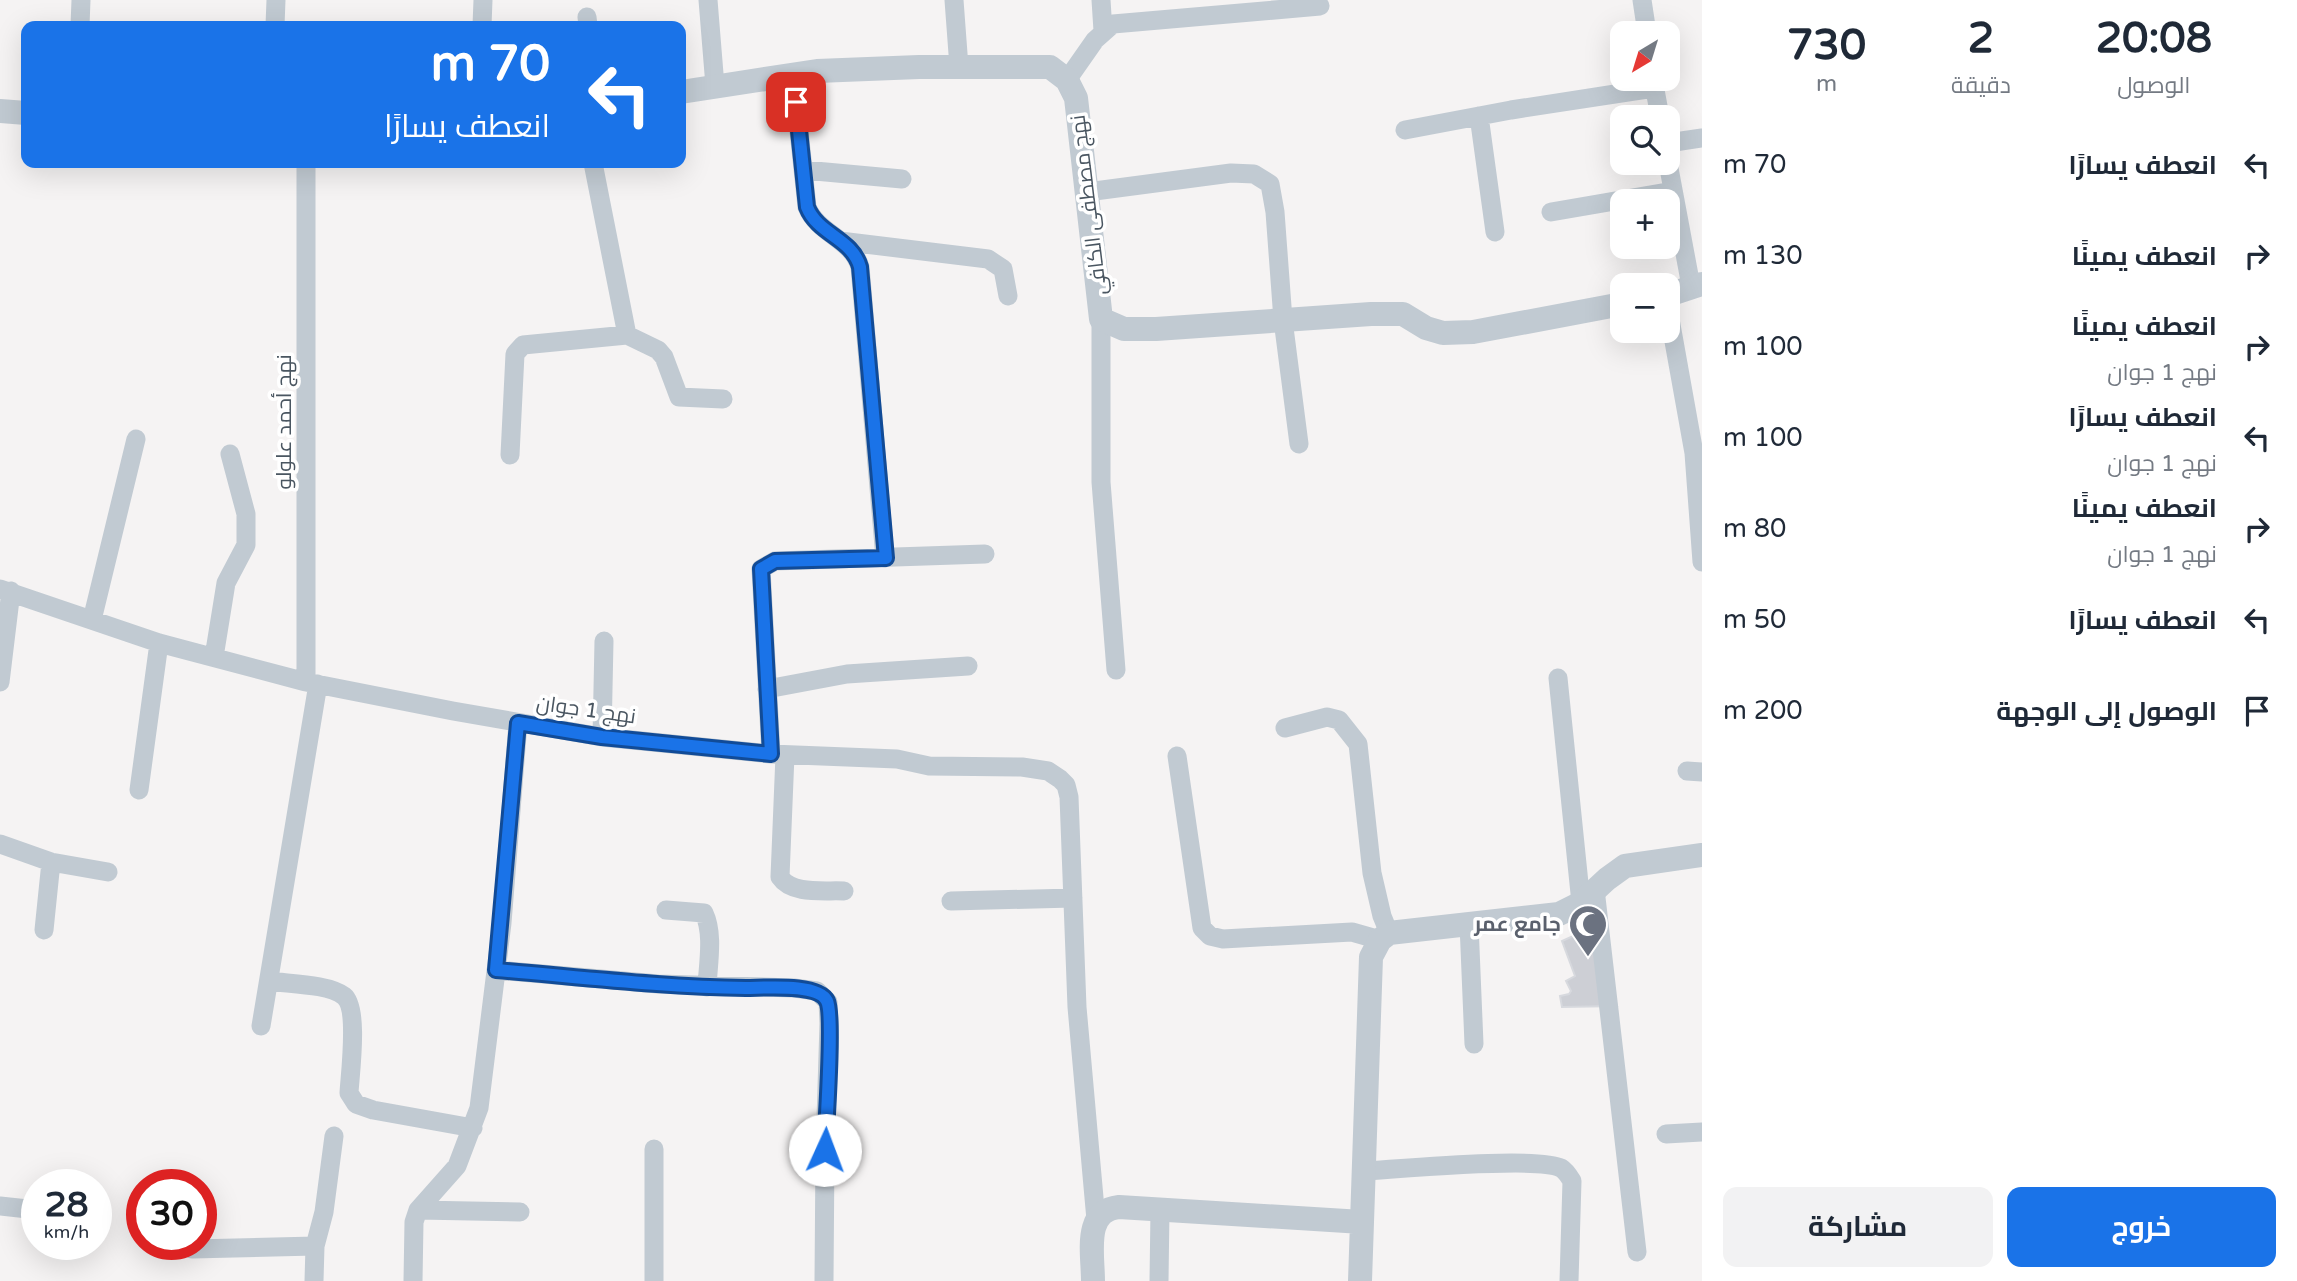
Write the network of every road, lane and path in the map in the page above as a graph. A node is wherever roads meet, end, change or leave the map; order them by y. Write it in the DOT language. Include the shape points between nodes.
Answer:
graph roads {
  1 [pos="81,0"];
  2 [pos="276,0"];
  3 [pos="483,0"];
  4 [pos="708,0"];
  5 [pos="954,0"];
  6 [pos="1101,0"];
  7 [pos="1642,0"];
  8 [pos="1320,6"];
  9 [pos="80,21"];
  10 [pos="275,21"];
  11 [pos="482,21"];
  12 [pos="1645,21"];
  13 [pos="1103,31"];
  14 [pos="959,67"];
  15 [pos="793,75"];
  16 [pos="1067,80"];
  17 [pos="715,86"];
  18 [pos="686,91"];
  19 [pos="1612,91"];
  20 [pos="0,111"];
  21 [pos="21,113"];
  22 [pos="1479,116"];
  23 [pos="1405,130"];
  24 [pos="1702,138"];
  25 [pos="1680,141"];
  26 [pos="306,168"];
  27 [pos="594,168"];
  28 [pos="804,170"];
  29 [pos="902,179"];
  30 [pos="1087,192"];
  31 [pos="1610,202"];
  32 [pos="1551,212"];
  33 [pos="1680,218"];
  34 [pos="1495,232"];
  35 [pos="840,241"];
  36 [pos="1697,285"];
  37 [pos="1680,291"];
  38 [pos="1008,296"];
  39 [pos="1610,306"];
  40 [pos="1101,319"];
  41 [pos="1283,320"];
  42 [pos="627,335"];
  43 [pos="1674,343"];
  44 [pos="723,399"];
  45 [pos="136,439"];
  46 [pos="1299,444"];
  47 [pos="230,454"];
  48 [pos="510,455"];
  49 [pos="985,554"];
  50 [pos="886,558"];
  51 [pos="1702,562"];
  52 [pos="6,590"];
  53 [pos="92,620"];
  54 [pos="604,641"];
  55 [pos="159,643"];
  56 [pos="214,657"];
  57 [pos="968,666"];
  58 [pos="1116,670"];
  59 [pos="1558,678"];
  60 [pos="0,682"];
  61 [pos="312,683"];
  62 [pos="767,689"];
  63 [pos="518,723"];
  64 [pos="1285,728"];
  65 [pos="602,737"];
  66 [pos="778,754"];
  67 [pos="1177,756"];
  68 [pos="139,790"];
  69 [pos="0,844"];
  70 [pos="1702,855"];
  71 [pos="51,862"];
  72 [pos="108,872"];
  73 [pos="844,891"];
  74 [pos="1588,896"];
  75 [pos="1073,898"];
  76 [pos="951,901"];
  77 [pos="666,909"];
  78 [pos="1469,924"];
  79 [pos="44,930"];
  80 [pos="1384,936"];
  81 [pos="496,970"];
  82 [pos="269,981"];
  83 [pos="707,987"];
  84 [pos="261,1026"];
  85 [pos="1474,1044"];
  86 [pos="473,1128"];
  87 [pos="1702,1132"];
  88 [pos="1666,1134"];
  89 [pos="334,1136"];
  90 [pos="654,1149"];
  91 [pos="1364,1171"];
  92 [pos="0,1206"];
  93 [pos="21,1208"];
  94 [pos="418,1210"];
  95 [pos="1160,1210"];
  96 [pos="520,1212"];
  97 [pos="1096,1220"];
  98 [pos="1362,1222"];
  99 [pos="315,1246"];
  100 [pos="217,1248"];
  101 [pos="1637,1252"];
  102 [pos="314,1281"];
  103 [pos="413,1281"];
  104 [pos="654,1281"];
  105 [pos="824,1281"];
  106 [pos="1093,1281"];
  107 [pos="1160,1281"];
  108 [pos="1360,1281"];
  109 [pos="1569,1281"];
  1 -- 9 [label="street"];
  2 -- 10 [label="street"];
  3 -- 11 [label="street"];
  4 -- 17 [label="street"];
  5 -- 14 [label="street"];
  6 -- 13 [label="street"];
  7 -- 12 [label="street"];
  8 -- 13 [label="street" via="1122,22"];
  13 -- 16 [label="street"];
  14 -- 15 [label="street"];
  14 -- 16 [label="street" via="1051,67"];
  15 -- 17 [label="street"];
  15 -- 28 [label="street"];
  16 -- 30 [label="street, نهج مصطفى الكافي" via="1076,98"];
  17 -- 18 [label="street"];
  19 -- 22 [label="street"];
  20 -- 21 [label="street"];
  22 -- 23 [label="street"];
  22 -- 34 [label="street"];
  24 -- 25 [label="street"];
  26 -- 61 [label="street, نهج أحمد علولو"];
  27 -- 42 [label="street"];
  28 -- 29 [label="street"];
  28 -- 35 [label="street" via="811,218"];
  30 -- 40 [label="street, نهج مصطفى الكافي"];
  30 -- 41 [label="street" via="1231,173 1254,174 1270,184"];
  31 -- 32 [label="street"];
  33 -- 36 [label="street"];
  35 -- 38 [label="street" via="988,259 1003,269"];
  35 -- 50 [label="street" via="858,257 860,267"];
  36 -- 37 [label="street"];
  39 -- 41 [label="street, نهج مصطفى الكافي" via="1473,332 1443,333 1403,314"];
  40 -- 41 [label="street, نهج مصطفى الكافي" via="1124,329"];
  40 -- 58 [label="street" via="1101,482"];
  41 -- 46 [label="street"];
  42 -- 44 [label="street" via="664,357 679,397"];
  42 -- 48 [label="street" via="523,345 515,354"];
  43 -- 51 [label="street" via="1694,453"];
  45 -- 53 [label="street"];
  47 -- 56 [label="street" via="246,514 246,545 226,583"];
  49 -- 50 [label="street"];
  50 -- 62 [label="street" via="775,561 761,569"];
  52 -- 53 [label="street, نهج 1 جوان"];
  52 -- 60 [label="street"];
  53 -- 55 [label="street, نهج 1 جوان"];
  54 -- 65 [label="street"];
  55 -- 56 [label="street, نهج 1 جوان"];
  55 -- 68 [label="street"];
  56 -- 61 [label="street, نهج 1 جوان"];
  57 -- 62 [label="street" via="847,674"];
  59 -- 74 [label="street"];
  61 -- 63 [label="street, نهج 1 جوان"];
  61 -- 82 [label="street, نهج أحمد علولو"];
  62 -- 66 [label="street"];
  63 -- 65 [label="street, نهج 1 جوان"];
  63 -- 81 [label="street"];
  64 -- 80 [label="street" via="1326,717 1339,720 1358,744"];
  65 -- 66 [label="street, نهج 1 جوان"];
  66 -- 73 [label="street" via="780,877 795,888"];
  66 -- 75 [label="street, نهج 1 جوان" via="1048,771 1066,785 1069,797"];
  67 -- 80 [label="street" via="1202,928 1210,936 1352,932"];
  69 -- 71 [label="street"];
  70 -- 74 [label="street" via="1625,866"];
  71 -- 72 [label="street"];
  71 -- 79 [label="street"];
  74 -- 78 [label="street" via="1559,915"];
  74 -- 101 [label="street"];
  75 -- 76 [label="street"];
  75 -- 97 [label="street, نهج 1 جوان" via="1077,1007"];
  77 -- 83 [label="street" via="704,913 708,921"];
  78 -- 80 [label="street"];
  78 -- 85 [label="street"];
  80 -- 91 [label="street" via="1371,957"];
  81 -- 83 [label="street"];
  81 -- 86 [label="street"];
  82 -- 84 [label="street, نهج أحمد علولو"];
  82 -- 86 [label="street" via="333,990 346,997 352,1010 349,1093 356,1104"];
  83 -- 105 [label="street" via="794,988 817,991 828,1002"];
  86 -- 94 [label="street" via="457,1166"];
  87 -- 88 [label="street"];
  89 -- 99 [label="street"];
  90 -- 104 [label="street"];
  91 -- 98 [label="street"];
  91 -- 109 [label="street" via="1511,1164 1563,1169 1572,1181"];
  92 -- 93 [label="street"];
  94 -- 96 [label="street"];
  94 -- 103 [label="street"];
  95 -- 97 [label="street" via="1108,1208"];
  95 -- 98 [label="street"];
  95 -- 107 [label="street"];
  97 -- 106 [label="street"];
  98 -- 108 [label="street"];
  99 -- 100 [label="street"];
  99 -- 102 [label="street"];
}
